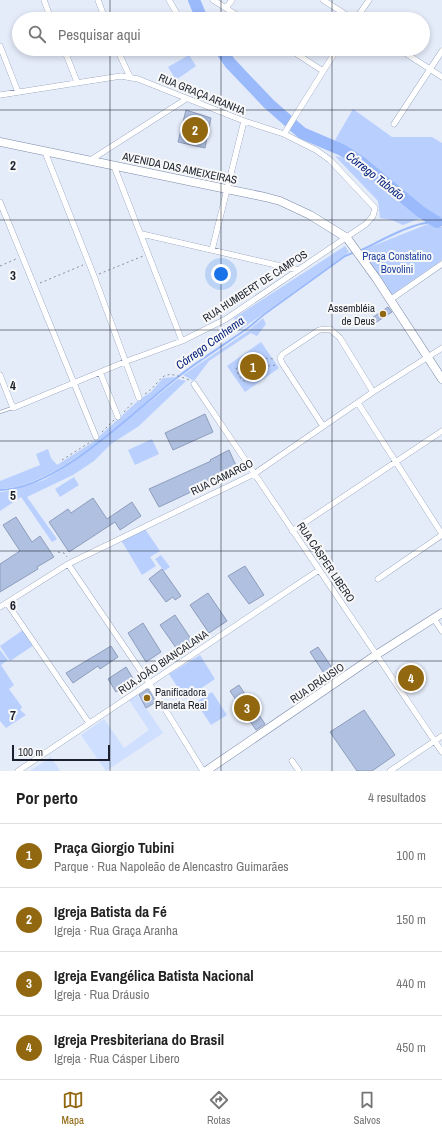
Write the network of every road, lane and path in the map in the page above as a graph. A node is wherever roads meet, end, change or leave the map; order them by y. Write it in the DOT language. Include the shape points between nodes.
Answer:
graph roads {
  1 [pos="44,0"];
  2 [pos="98,0"];
  3 [pos="169,0"];
  4 [pos="213,0"];
  5 [pos="232,0"];
  6 [pos="323,0"];
  7 [pos="369,0"];
  8 [pos="226,8"];
  9 [pos="48,12"];
  10 [pos="102,12"];
  11 [pos="176,12"];
  12 [pos="232,12"];
  13 [pos="341,12"];
  14 [pos="361,12"];
  15 [pos="0,46"];
  16 [pos="442,51"];
  17 [pos="67,56"];
  18 [pos="120,56"];
  19 [pos="300,56"];
  20 [pos="332,56"];
  21 [pos="410,56"];
  22 [pos="430,69"];
  23 [pos="322,71"];
  24 [pos="130,77"];
  25 [pos="442,77"];
  26 [pos="77,82"];
  27 [pos="18,92"];
  28 [pos="0,95"];
  29 [pos="186,99"];
  30 [pos="244,121"];
  31 [pos="394,124"];
  32 [pos="284,133"];
  33 [pos="0,142"];
  34 [pos="45,152"];
  35 [pos="89,161"];
  36 [pos="114,166"];
  37 [pos="226,189"];
  38 [pos="0,202"];
  39 [pos="372,203"];
  40 [pos="142,234"];
  41 [pos="347,238"];
  42 [pos="212,250"];
  43 [pos="149,254"];
  44 [pos="22,257"];
  45 [pos="89,263"];
  46 [pos="442,264"];
  47 [pos="0,266"];
  48 [pos="298,270"];
  49 [pos="94,276"];
  50 [pos="34,286"];
  51 [pos="390,300"];
  52 [pos="182,341"];
  53 [pos="442,348"];
  54 [pos="260,356"];
  55 [pos="428,358"];
  56 [pos="281,360"];
  57 [pos="126,362"];
  58 [pos="267,366"];
  59 [pos="100,372"];
  60 [pos="0,375"];
  61 [pos="172,375"];
  62 [pos="183,378"];
  63 [pos="442,379"];
  64 [pos="73,383"];
  65 [pos="194,384"];
  66 [pos="374,392"];
  67 [pos="139,398"];
  68 [pos="358,403"];
  69 [pos="13,408"];
  70 [pos="0,412"];
  71 [pos="118,417"];
  72 [pos="323,426"];
  73 [pos="442,431"];
  74 [pos="96,437"];
  75 [pos="395,463"];
  76 [pos="254,474"];
  77 [pos="292,531"];
  78 [pos="442,534"];
  79 [pos="58,552"];
  80 [pos="68,564"];
  81 [pos="319,570"];
  82 [pos="378,579"];
  83 [pos="7,602"];
  84 [pos="0,607"];
  85 [pos="442,613"];
  86 [pos="434,619"];
  87 [pos="442,631"];
  88 [pos="376,655"];
  89 [pos="149,683"];
  90 [pos="89,723"];
  91 [pos="442,736"];
  92 [pos="434,741"];
  93 [pos="442,752"];
  94 [pos="292,761"];
  95 [pos="18,771"];
  96 [pos="204,771"];
  97 [pos="299,771"];
  98 [pos="390,771"];
  1 -- 9 [label="street"];
  2 -- 10 [label="street"];
  3 -- 11 [label="street"];
  4 -- 8 [label="street"];
  5 -- 8 [label="street"];
  6 -- 13 [label="street"];
  7 -- 14 [label="street"];
  8 -- 12 [label="street"];
  15 -- 27 [label="street"];
  16 -- 22 [label="street"];
  17 -- 26 [label="street"];
  18 -- 24 [label="street"];
  19 -- 23 [label="street"];
  20 -- 23 [label="street"];
  21 -- 22 [label="street"];
  22 -- 25 [label="street"];
  22 -- 31 [label="street"];
  23 -- 32 [label="street"];
  24 -- 26 [label="street, RUA GRAÇA ARANHA"];
  24 -- 29 [label="street, RUA GRAÇA ARANHA"];
  26 -- 27 [label="street, RUA GRAÇA ARANHA"];
  27 -- 28 [label="street, RUA GRAÇA ARANHA"];
  29 -- 30 [label="street, RUA GRAÇA ARANHA"];
  29 -- 35 [label="street"];
  30 -- 32 [label="street, RUA GRAÇA ARANHA"];
  30 -- 37 [label="street"];
  32 -- 39 [label="street, RUA GRAÇA ARANHA" via="323,154"];
  33 -- 34 [label="street, AVENIDA DAS AMEIXEIRAS"];
  34 -- 35 [label="street, AVENIDA DAS AMEIXEIRAS"];
  34 -- 45 [label="street"];
  35 -- 36 [label="street, AVENIDA DAS AMEIXEIRAS"];
  36 -- 37 [label="street, AVENIDA DAS AMEIXEIRAS"];
  36 -- 40 [label="street"];
  37 -- 41 [label="street, AVENIDA DAS AMEIXEIRAS" via="265,197 297,208"];
  37 -- 42 [label="street"];
  38 -- 44 [label="street"];
  39 -- 41 [label="street, RUA HUMBERT DE CAMPOS" via="375,213"];
  40 -- 42 [label="street"];
  40 -- 43 [label="street"];
  41 -- 48 [label="street, RUA HUMBERT DE CAMPOS"];
  41 -- 51 [label="street"];
  42 -- 48 [label="street"];
  43 -- 49 [label="path"];
  43 -- 52 [label="street"];
  44 -- 47 [label="path"];
  44 -- 50 [label="street"];
  45 -- 49 [label="street"];
  45 -- 50 [label="path"];
  46 -- 51 [label="street"];
  48 -- 52 [label="street, RUA HUMBERT DE CAMPOS" via="226,319"];
  49 -- 57 [label="street"];
  50 -- 64 [label="street"];
  51 -- 55 [label="street"];
  52 -- 57 [label="street, RUA HUMBERT DE CAMPOS"];
  53 -- 55 [label="street, RUA CAMARGO"];
  54 -- 56 [label="path"];
  54 -- 58 [label="path"];
  54 -- 58 [label="path" via="252,357 238,365 236,369 241,379 246,382 251,380"];
  55 -- 63 [label="street"];
  55 -- 66 [label="street, RUA CAMARGO"];
  56 -- 58 [label="path"];
  56 -- 66 [label="street" via="283,354 319,330 330,329 340,338"];
  56 -- 72 [label="street"];
  57 -- 59 [label="street, RUA HUMBERT DE CAMPOS"];
  57 -- 67 [label="street"];
  59 -- 64 [label="street, RUA HUMBERT DE CAMPOS"];
  59 -- 71 [label="street"];
  60 -- 69 [label="street"];
  61 -- 62 [label="path"];
  64 -- 69 [label="street, RUA HUMBERT DE CAMPOS"];
  64 -- 74 [label="street"];
  65 -- 76 [label="street, RUA CÁSPER LIBERO"];
  66 -- 68 [label="street, RUA CAMARGO"];
  68 -- 72 [label="street, RUA CAMARGO"];
  68 -- 75 [label="street"];
  69 -- 70 [label="lane"];
  72 -- 76 [label="street, RUA CAMARGO"];
  73 -- 75 [label="street"];
  75 -- 77 [label="street"];
  75 -- 78 [label="street"];
  76 -- 77 [label="street, RUA CÁSPER LIBERO"];
  76 -- 80 [label="street, RUA CAMARGO"];
  77 -- 81 [label="street, RUA CÁSPER LIBERO"];
  78 -- 82 [label="street"];
  79 -- 80 [label="path" via="66,556"];
  80 -- 83 [label="street, RUA CAMARGO"];
  80 -- 89 [label="street"];
  81 -- 88 [label="street, RUA CÁSPER LIBERO"];
  81 -- 89 [label="street, RUA JOÃO BIANCALANA"];
  83 -- 84 [label="street, RUA CAMARGO"];
  83 -- 90 [label="street"];
  85 -- 86 [label="street, RUA DRÁUSIO"];
  86 -- 87 [label="street"];
  86 -- 88 [label="street, RUA DRÁUSIO"];
  88 -- 92 [label="street, RUA CÁSPER LIBERO"];
  88 -- 96 [label="street, RUA DRÁUSIO"];
  89 -- 90 [label="street, RUA JOÃO BIANCALANA"];
  89 -- 96 [label="street"];
  90 -- 95 [label="street, RUA JOÃO BIANCALANA"];
  91 -- 92 [label="street"];
  92 -- 93 [label="street, RUA CÁSPER LIBERO"];
  92 -- 98 [label="street"];
  94 -- 97 [label="street"];
}
